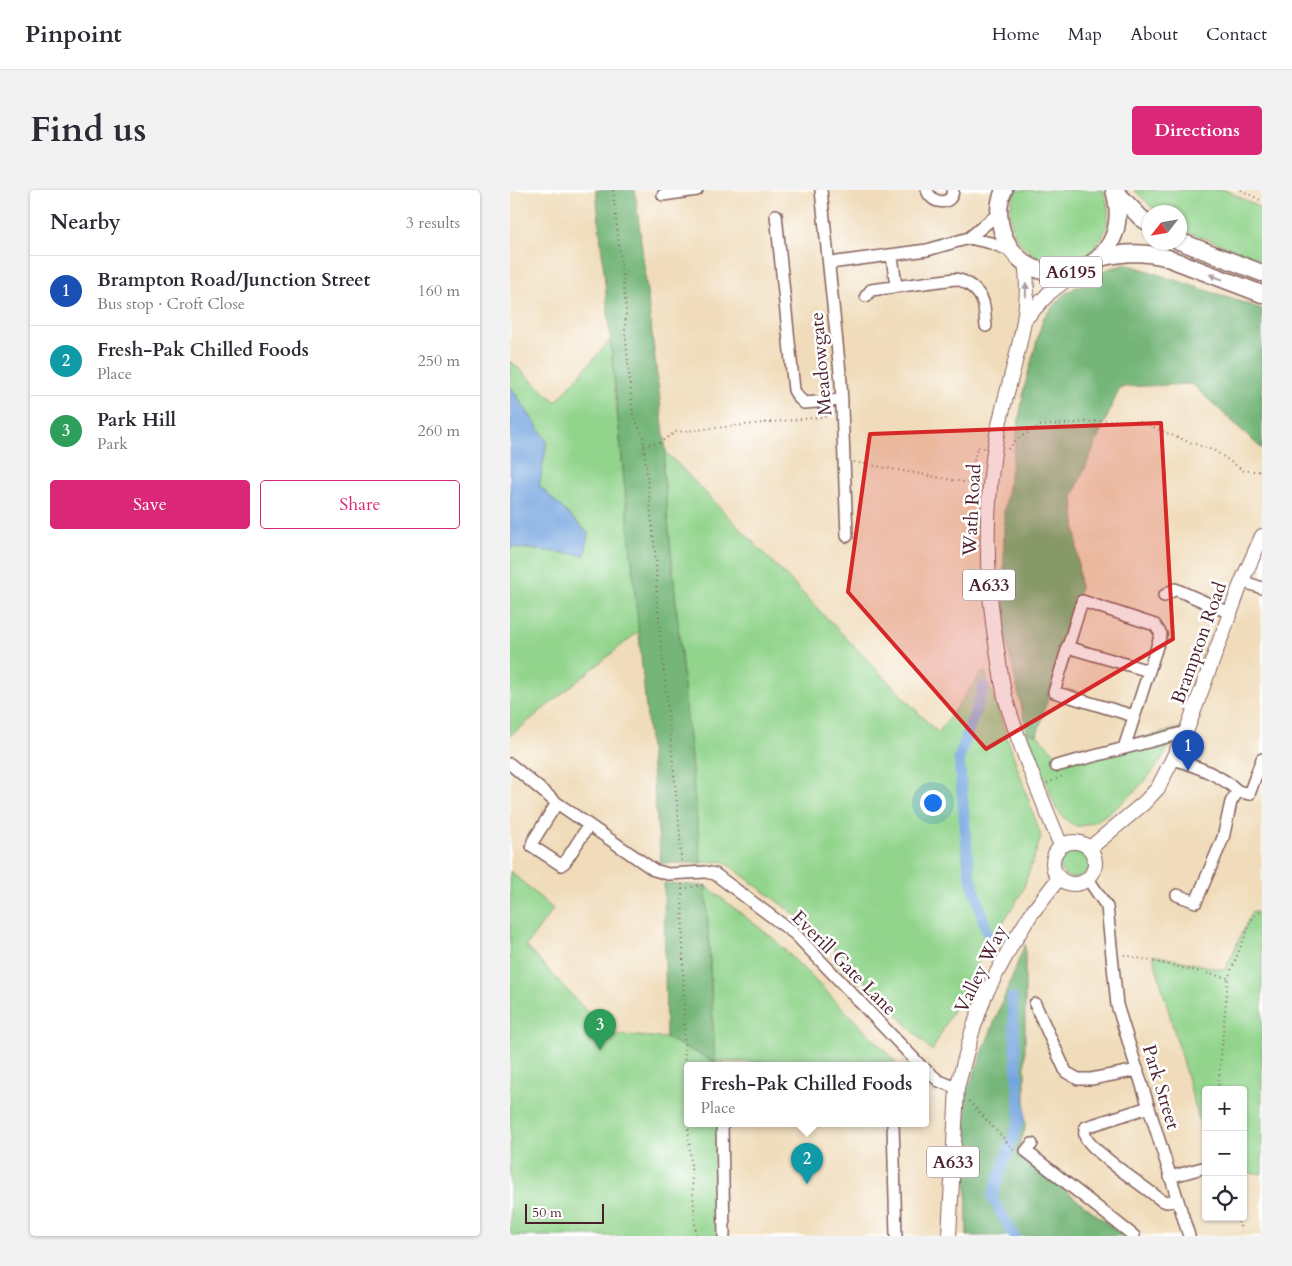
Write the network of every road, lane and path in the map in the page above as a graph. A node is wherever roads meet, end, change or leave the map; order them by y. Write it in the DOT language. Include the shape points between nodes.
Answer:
graph roads {
  1 [pos="613,190"];
  2 [pos="697,190"];
  3 [pos="821,190"];
  4 [pos="927,190"];
  5 [pos="953,190"];
  6 [pos="1114,190"];
  7 [pos="1241,190"];
  8 [pos="663,195"];
  9 [pos="1000,199"];
  10 [pos="1262,201"];
  11 [pos="776,215"];
  12 [pos="1142,219"];
  13 [pos="968,238"];
  14 [pos="1187,244"];
  15 [pos="1012,250"];
  16 [pos="892,256"];
  17 [pos="1100,258"];
  18 [pos="1025,262"];
  19 [pos="830,263"];
  20 [pos="1080,270"];
  21 [pos="1262,273"];
  22 [pos="896,286"];
  23 [pos="1262,294"];
  24 [pos="866,296"];
  25 [pos="1026,318"];
  26 [pos="986,326"];
  27 [pos="842,400"];
  28 [pos="843,414"];
  29 [pos="644,445"];
  30 [pos="994,450"];
  31 [pos="844,460"];
  32 [pos="1262,471"];
  33 [pos="847,536"];
  34 [pos="1262,536"];
  35 [pos="1242,581"];
  36 [pos="1262,588"];
  37 [pos="1164,596"];
  38 [pos="1230,613"];
  39 [pos="1067,647"];
  40 [pos="1149,671"];
  41 [pos="1134,716"];
  42 [pos="1186,732"];
  43 [pos="1124,748"];
  44 [pos="1174,759"];
  45 [pos="1262,759"];
  46 [pos="510,764"];
  47 [pos="1063,768"];
  48 [pos="1037,786"];
  49 [pos="1238,791"];
  50 [pos="557,803"];
  51 [pos="589,825"];
  52 [pos="1061,846"];
  53 [pos="1090,848"];
  54 [pos="681,861"];
  55 [pos="1059,878"];
  56 [pos="1088,879"];
  57 [pos="682,880"];
  58 [pos="1177,895"];
  59 [pos="1262,911"];
  60 [pos="1111,949"];
  61 [pos="1228,978"];
  62 [pos="1035,1004"];
  63 [pos="685,1062"];
  64 [pos="917,1062"];
  65 [pos="1138,1070"];
  66 [pos="929,1073"];
  67 [pos="1218,1086"];
  68 [pos="957,1088"];
  69 [pos="1149,1107"];
  70 [pos="688,1127"];
  71 [pos="722,1127"];
  72 [pos="893,1127"];
  73 [pos="1032,1144"];
  74 [pos="1017,1153"];
  75 [pos="1202,1168"];
  76 [pos="1170,1177"];
  77 [pos="1177,1200"];
  78 [pos="1238,1221"];
  79 [pos="1242,1231"];
  80 [pos="696,1236"];
  81 [pos="724,1236"];
  82 [pos="896,1236"];
  83 [pos="950,1236"];
  84 [pos="1134,1236"];
  85 [pos="1189,1236"];
  1 -- 29 [label="path" via="633,415"];
  2 -- 8 [label="street"];
  3 -- 19 [label="street, Meadowgate"];
  4 -- 5 [label="street" via="934,200 942,202 948,200"];
  6 -- 12 [label="highway, A6195"];
  6 -- 17 [label="highway, A6195" via="1119,211 1116,233"];
  7 -- 10 [label="path"];
  9 -- 13 [label="street"];
  9 -- 15 [label="highway, A6195" via="1003,233"];
  11 -- 27 [label="street" via="794,390 804,403"];
  13 -- 15 [label="street"];
  13 -- 16 [label="street"];
  14 -- 21 [label="highway"];
  15 -- 18 [label="highway, A6195"];
  16 -- 19 [label="street"];
  16 -- 22 [label="street"];
  17 -- 20 [label="highway, A6195"];
  23 -- 17 [label="highway, A6195, one-way" via="1150,253 1131,252"];
  18 -- 20 [label="highway, A6195" via="1051,273"];
  25 -- 18 [label="main road, Wath Road / A633, one-way"];
  19 -- 27 [label="street, Meadowgate"];
  20 -- 25 [label="main road, Wath Road / A633" via="1049,293"];
  22 -- 24 [label="street" via="871,290"];
  22 -- 26 [label="street" via="963,280 979,294"];
  25 -- 30 [label="main road, Wath Road / A633"];
  27 -- 28 [label="street, Meadowgate"];
  28 -- 29 [label="path" via="676,432 659,443"];
  28 -- 31 [label="street, Meadowgate"];
  29 -- 54 [label="path"];
  30 -- 31 [label="path" via="977,447 969,483"];
  30 -- 32 [label="path" via="1006,451 1016,440 1040,426 1112,420 1142,422 1215,451 1244,471"];
  30 -- 48 [label="main road, Wath Road / A633" via="988,520 990,603 1005,695"];
  31 -- 33 [label="street, Meadowgate"];
  34 -- 35 [label="main road, Brampton Road"];
  35 -- 36 [label="street"];
  35 -- 38 [label="main road, Brampton Road"];
  37 -- 38 [label="street" via="1175,589"];
  38 -- 42 [label="main road, Brampton Road"];
  39 -- 40 [label="street"];
  39 -- 40 [label="street" via="1082,602 1155,625 1161,634"];
  39 -- 41 [label="street" via="1054,692"];
  40 -- 41 [label="street"];
  41 -- 43 [label="street"];
  42 -- 43 [label="street"];
  42 -- 44 [label="main road, Brampton Road"];
  43 -- 47 [label="street"];
  44 -- 49 [label="street" via="1206,770"];
  44 -- 53 [label="main road, Brampton Road" via="1158,788 1144,803"];
  45 -- 49 [label="street" via="1249,794"];
  46 -- 50 [label="street, Everill Gate Lane"];
  47 -- 48 [label="path" via="1058,779"];
  48 -- 52 [label="main road, Wath Road / A633"];
  49 -- 58 [label="street" via="1231,802 1223,838 1196,902"];
  50 -- 51 [label="street, Everill Gate Lane"];
  50 -- 51 [label="street" via="532,841 532,846 561,865"];
  51 -- 64 [label="street, Everill Gate Lane, bridge" via="654,870 668,874 715,874 795,934"];
  52 -- 53 [label="main road" via="1073,841"];
  52 -- 55 [label="main road" via="1053,858"];
  53 -- 56 [label="main road" via="1096,861"];
  55 -- 56 [label="main road" via="1070,884"];
  55 -- 68 [label="main road, Valley Way / A633" via="1031,914 985,996"];
  56 -- 60 [label="street" via="1107,907"];
  57 -- 63 [label="path"];
  59 -- 61 [label="path" via="1252,917"];
  60 -- 61 [label="path"];
  60 -- 65 [label="street, Park Street" via="1117,1005"];
  61 -- 67 [label="path"];
  62 -- 65 [label="street" via="1066,1072 1078,1079"];
  65 -- 69 [label="street, Park Street"];
  66 -- 68 [label="street" via="939,1081"];
  68 -- 74 [label="path"];
  68 -- 83 [label="main road, Valley Way / A633"];
  69 -- 76 [label="street, Park Street"];
  69 -- 77 [label="street" via="1086,1127 1085,1137 1097,1151 1161,1200"];
  70 -- 80 [label="path"];
  71 -- 81 [label="street"];
  72 -- 82 [label="street"];
  73 -- 84 [label="street" via="1026,1151"];
  75 -- 76 [label="street"];
  76 -- 77 [label="street, Park Street"];
  77 -- 85 [label="street, Park Street"];
  78 -- 79 [label="path"];
}
